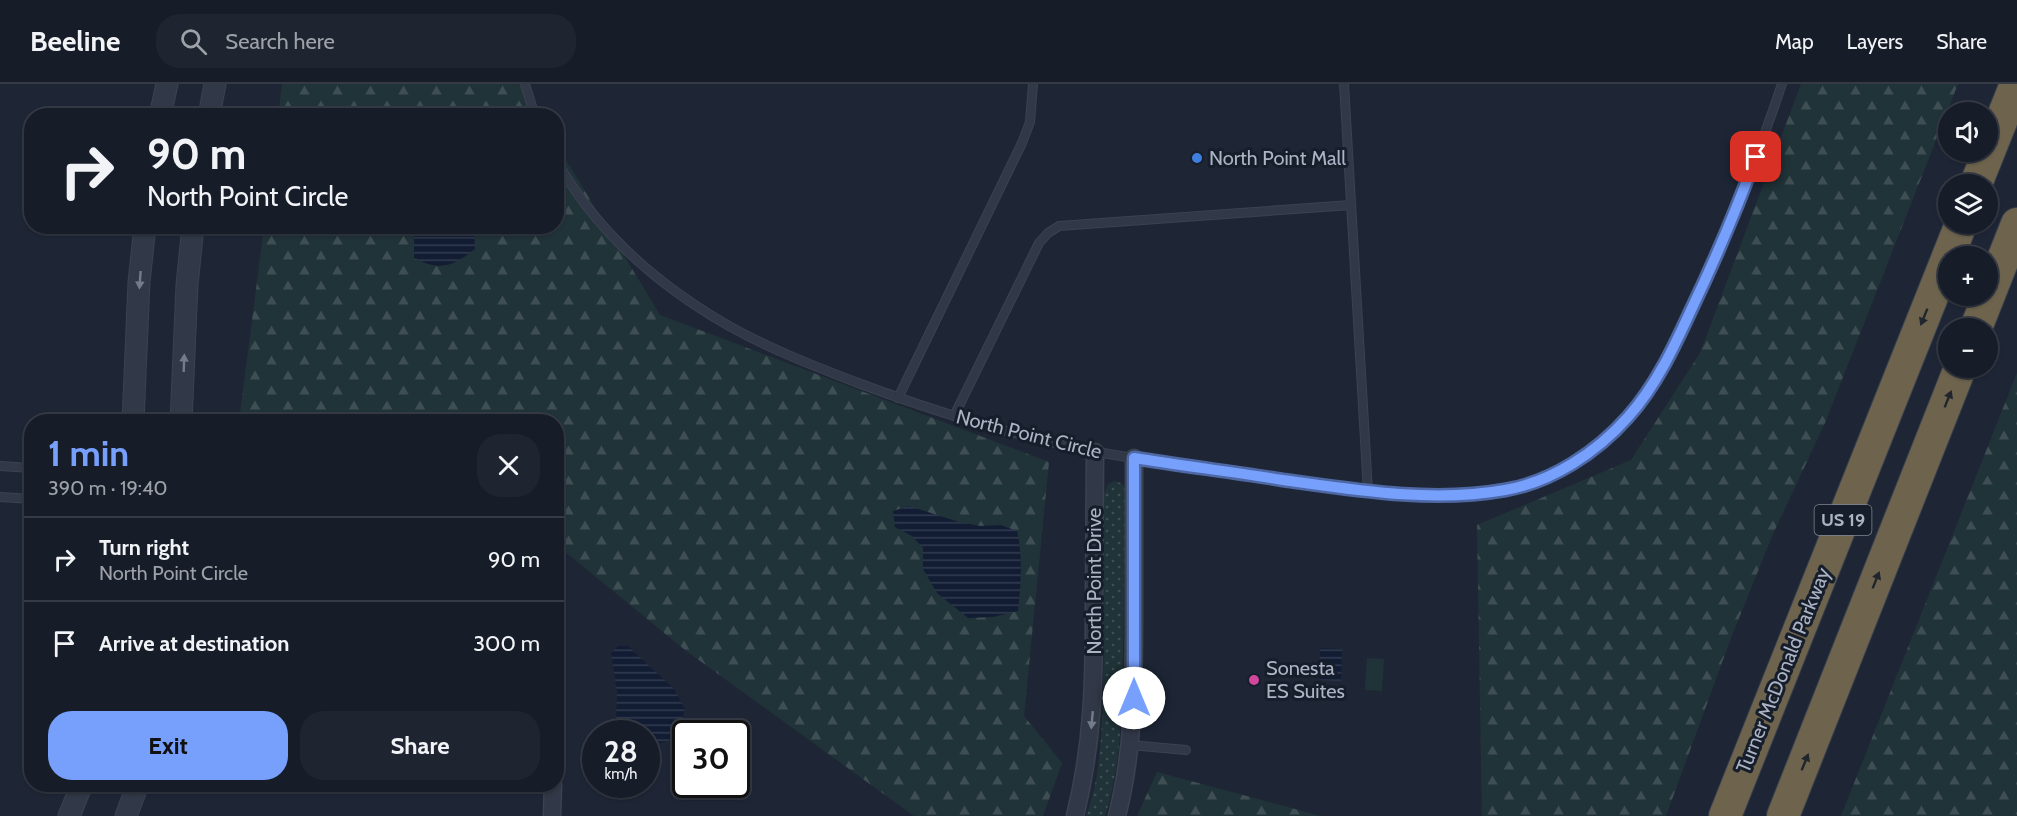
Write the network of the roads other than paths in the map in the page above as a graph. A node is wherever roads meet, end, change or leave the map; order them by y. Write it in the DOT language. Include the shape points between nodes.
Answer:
graph roads {
  1 [pos="167,84"];
  2 [pos="215,84"];
  3 [pos="525,84"];
  4 [pos="1033,84"];
  5 [pos="1344,84"];
  6 [pos="1782,84"];
  7 [pos="2016,84"];
  8 [pos="162,108"];
  9 [pos="210,108"];
  10 [pos="532,108"];
  11 [pos="564,173"];
  12 [pos="1980,174"];
  13 [pos="1351,205"];
  14 [pos="2017,224"];
  15 [pos="144,234"];
  16 [pos="192,234"];
  17 [pos="1957,234"];
  18 [pos="1980,318"];
  19 [pos="1956,378"];
  20 [pos="898,398"];
  21 [pos="133,414"];
  22 [pos="181,414"];
  23 [pos="954,416"];
  24 [pos="1095,452"];
  25 [pos="1134,458"];
  26 [pos="0,466"];
  27 [pos="24,468"];
  28 [pos="1368,490"];
  29 [pos="0,497"];
  30 [pos="24,498"];
  31 [pos="1130,745"];
  32 [pos="1186,750"];
  33 [pos="79,792"];
  34 [pos="135,792"];
  35 [pos="553,792"];
  36 [pos="69,816"];
  37 [pos="126,816"];
  38 [pos="552,816"];
  39 [pos="1075,816"];
  40 [pos="1117,816"];
  41 [pos="1725,816"];
  42 [pos="1783,816"];
  1 -- 8 [label="street"];
  2 -- 9 [label="street"];
  3 -- 10 [label="lane"];
  4 -- 20 [label="lane" via="1030,122 1022,143"];
  5 -- 13 [label="lane"];
  6 -- 28 [label="lane, North Point Circle" via="1704,285 1658,373 1624,422 1567,466 1506,490 1443,495"];
  7 -- 12 [label="highway"];
  11 -- 20 [label="lane, North Point Circle" via="608,232 644,266 703,310 768,347"];
  13 -- 23 [label="lane" via="1059,226 1039,243"];
  13 -- 28 [label="lane"];
  14 -- 18 [label="highway"];
  15 -- 21 [label="street, one-way"];
  22 -- 16 [label="street, one-way"];
  17 -- 41 [label="highway, Turner McDonald Parkway / US 19, one-way"];
  42 -- 19 [label="highway, US 19, one-way"];
  20 -- 23 [label="lane, North Point Circle"];
  23 -- 24 [label="lane, North Point Circle"];
  24 -- 25 [label="lane, North Point Circle"];
  24 -- 39 [label="street, North Point Drive, one-way" via="1094,696 1090,741"];
  25 -- 28 [label="lane, North Point Circle"];
  25 -- 31 [label="street, North Point Drive" via="1134,698"];
  26 -- 27 [label="lane"];
  29 -- 30 [label="lane"];
  31 -- 32 [label="lane"];
  31 -- 40 [label="street, North Point Drive"];
  33 -- 36 [label="street"];
  34 -- 37 [label="street"];
  35 -- 38 [label="street"];
}
